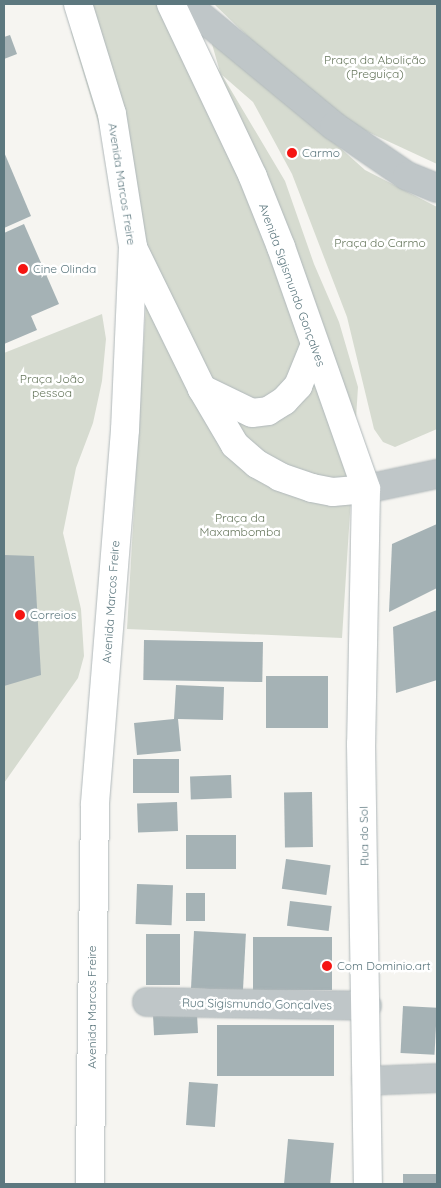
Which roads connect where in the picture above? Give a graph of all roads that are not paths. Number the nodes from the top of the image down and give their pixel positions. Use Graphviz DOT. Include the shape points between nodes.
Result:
graph roads {
  1 [pos="171,4"];
  2 [pos="186,4"];
  3 [pos="86,11"];
  4 [pos="437,188"];
  5 [pos="133,247"];
  6 [pos="314,347"];
  7 [pos="202,389"];
  8 [pos="437,474"];
  9 [pos="366,489"];
  10 [pos="147,1002"];
  11 [pos="368,1006"];
  12 [pos="437,1078"];
  13 [pos="366,1081"];
  14 [pos="90,1184"];
  15 [pos="368,1184"];
  1 -- 6 [label="main road, Avenida Sigismundo Gonçalves" via="253,177 282,247"];
  2 -- 4 [label="street" via="334,126 407,176"];
  3 -- 5 [label="main road, Avenida Marcos Freire" via="112,114"];
  5 -- 7 [label="main road"];
  5 -- 14 [label="main road, Avenida Marcos Freire" via="125,430 95,805"];
  6 -- 7 [label="main road" via="298,386 284,401 268,411 252,413"];
  6 -- 9 [label="main road, Avenida Sigismundo Gonçalves"];
  7 -- 9 [label="main road" via="235,445 257,464 280,477 312,488 333,492"];
  8 -- 9 [label="street"];
  9 -- 11 [label="main road, Rua do Sol" via="361,744"];
  10 -- 11 [label="street, Rua Sigismundo Gonçalves"];
  11 -- 13 [label="main road, Rua do Sol"];
  12 -- 13 [label="street"];
  13 -- 15 [label="main road, Rua do Sol"];
}
